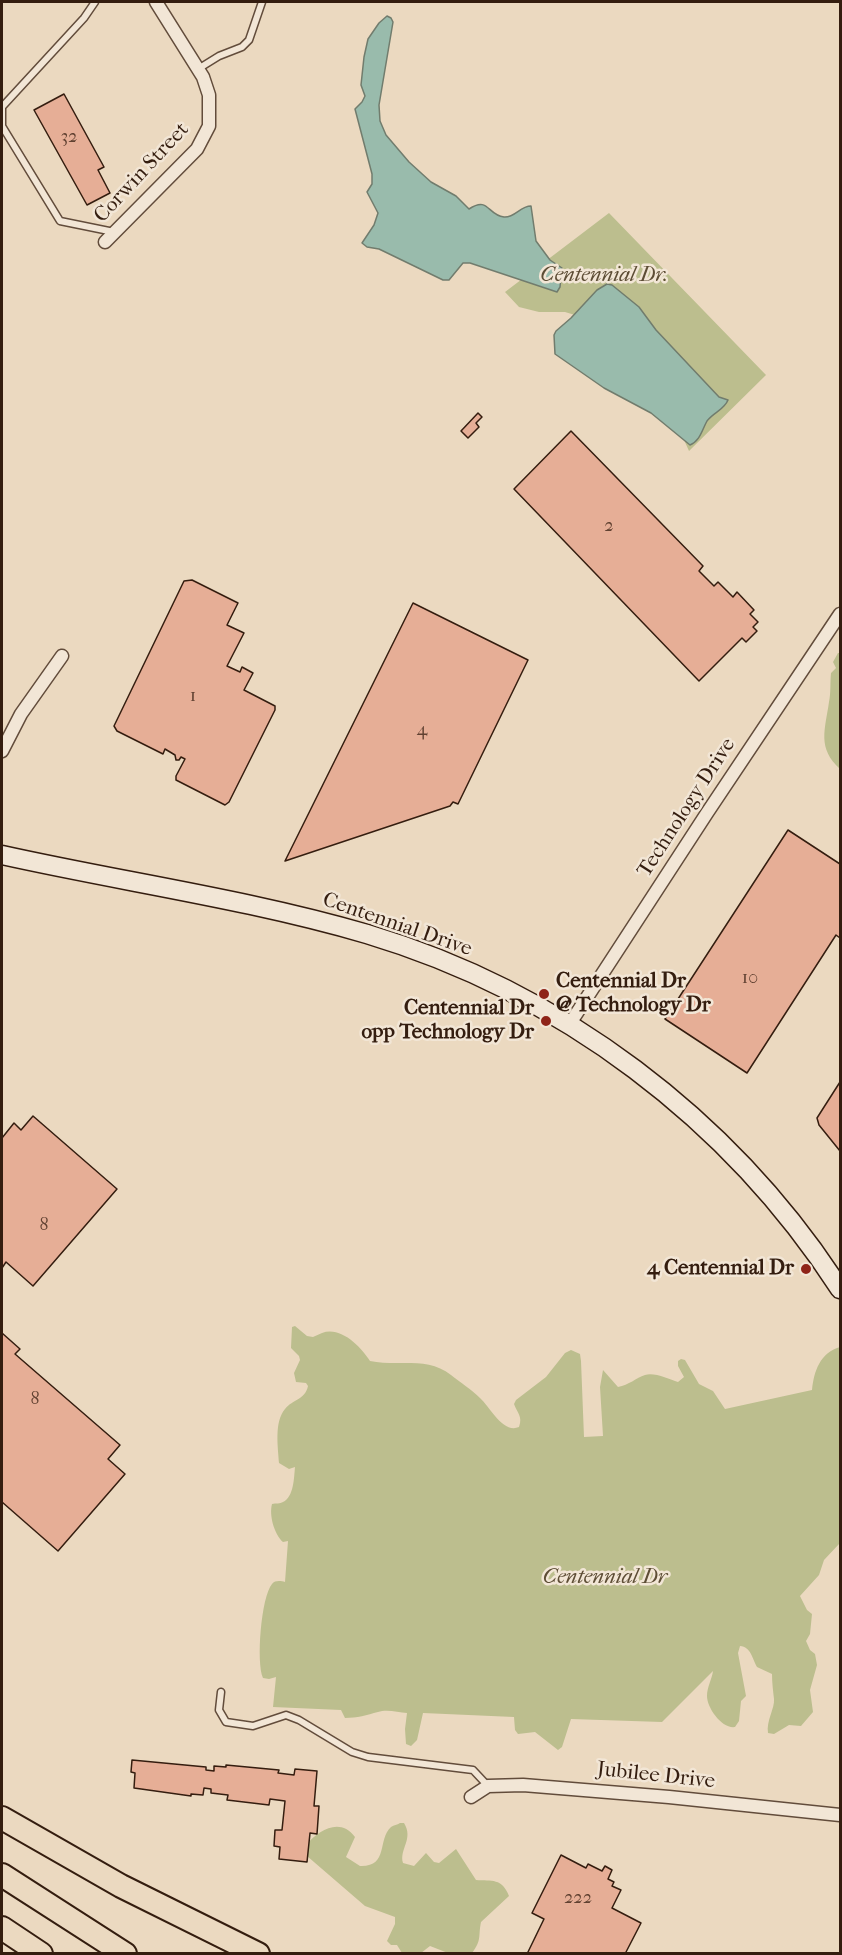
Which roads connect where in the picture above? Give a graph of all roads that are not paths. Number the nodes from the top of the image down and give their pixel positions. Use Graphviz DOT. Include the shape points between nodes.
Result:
graph roads {
  1 [pos="95,2"];
  2 [pos="156,2"];
  3 [pos="262,2"];
  4 [pos="198,69"];
  5 [pos="114,232"];
  6 [pos="105,242"];
  7 [pos="840,614"];
  8 [pos="62,656"];
  9 [pos="2,751"];
  10 [pos="2,855"];
  11 [pos="569,1025"];
  12 [pos="840,1289"];
  13 [pos="221,1692"];
  14 [pos="488,1786"];
  15 [pos="471,1797"];
  16 [pos="840,1815"];
  17 [pos="2,1818"];
  18 [pos="2,1875"];
  19 [pos="129,1890"];
  20 [pos="2,1928"];
  21 [pos="41,1953"];
  22 [pos="125,1953"];
  23 [pos="231,1953"];
  24 [pos="258,1953"];
  1 -- 5 [label="lane" via="2,107 2,126 60,221"];
  2 -- 4 [label="street, Corwin Street"];
  3 -- 4 [label="lane" via="249,39 242,47"];
  4 -- 5 [label="street, Corwin Street" via="209,96 210,126 205,138"];
  5 -- 6 [label="street, Corwin Street"];
  7 -- 11 [label="street, Technology Drive"];
  8 -- 9 [label="street" via="21,714"];
  10 -- 11 [label="street, Centennial Drive" via="293,914 367,934 467,972"];
  11 -- 12 [label="street, Centennial Drive" via="640,1072 721,1142 800,1230"];
  13 -- 14 [label="lane" via="219,1710 226,1722 253,1725 286,1715 352,1752 473,1770"];
  14 -- 15 [label="street"];
  14 -- 16 [label="street, Jubilee Drive" via="557,1786"];
  17 -- 19 [label="highway"];
  18 -- 22 [label="highway"];
  19 -- 23 [label="highway"];
  19 -- 24 [label="highway"];
  20 -- 21 [label="highway"];
}
